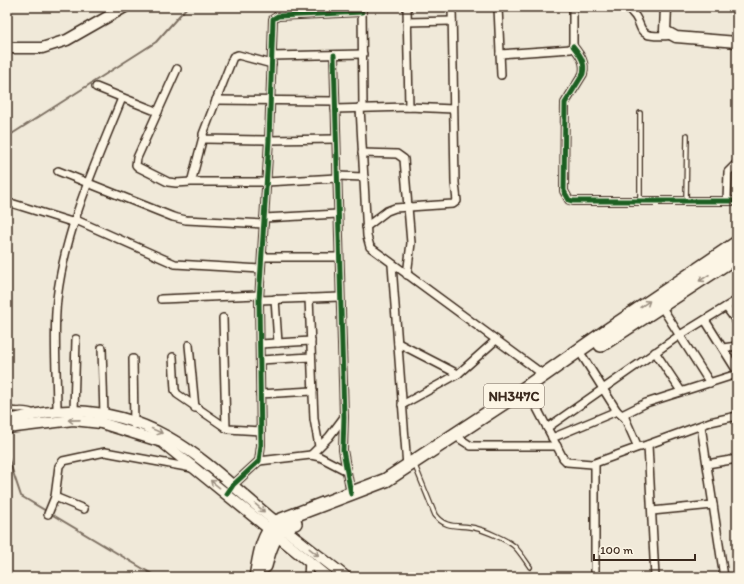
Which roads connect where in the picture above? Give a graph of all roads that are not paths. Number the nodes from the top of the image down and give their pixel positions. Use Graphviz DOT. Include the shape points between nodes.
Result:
graph roads {
  1 [pos="124,7"];
  2 [pos="280,7"];
  3 [pos="407,7"];
  4 [pos="452,7"];
  5 [pos="498,7"];
  6 [pos="573,7"];
  7 [pos="625,7"];
  8 [pos="666,7"];
  9 [pos="362,10"];
  10 [pos="278,16"];
  11 [pos="452,21"];
  12 [pos="407,22"];
  13 [pos="673,35"];
  14 [pos="737,42"];
  15 [pos="573,46"];
  16 [pos="7,48"];
  17 [pos="363,54"];
  18 [pos="500,54"];
  19 [pos="334,55"];
  20 [pos="272,56"];
  21 [pos="272,64"];
  22 [pos="177,70"];
  23 [pos="501,75"];
  24 [pos="96,87"];
  25 [pos="122,98"];
  26 [pos="216,100"];
  27 [pos="270,100"];
  28 [pos="335,105"];
  29 [pos="361,107"];
  30 [pos="409,107"];
  31 [pos="454,109"];
  32 [pos="158,112"];
  33 [pos="640,113"];
  34 [pos="687,135"];
  35 [pos="203,136"];
  36 [pos="336,139"];
  37 [pos="269,140"];
  38 [pos="362,154"];
  39 [pos="737,163"];
  40 [pos="58,171"];
  41 [pos="337,177"];
  42 [pos="364,177"];
  43 [pos="192,179"];
  44 [pos="266,182"];
  45 [pos="88,183"];
  46 [pos="640,201"];
  47 [pos="686,201"];
  48 [pos="727,201"];
  49 [pos="737,201"];
  50 [pos="14,204"];
  51 [pos="408,206"];
  52 [pos="338,214"];
  53 [pos="75,221"];
  54 [pos="264,221"];
  55 [pos="366,227"];
  56 [pos="737,243"];
  57 [pos="737,256"];
  58 [pos="262,257"];
  59 [pos="339,257"];
  60 [pos="720,261"];
  61 [pos="392,265"];
  62 [pos="261,269"];
  63 [pos="407,275"];
  64 [pos="259,297"];
  65 [pos="340,297"];
  66 [pos="309,298"];
  67 [pos="161,299"];
  68 [pos="275,299"];
  69 [pos="737,300"];
  70 [pos="661,306"];
  71 [pos="726,307"];
  72 [pos="222,318"];
  73 [pos="705,320"];
  74 [pos="737,322"];
  75 [pos="680,335"];
  76 [pos="76,339"];
  77 [pos="496,340"];
  78 [pos="311,342"];
  79 [pos="278,343"];
  80 [pos="398,343"];
  81 [pos="260,344"];
  82 [pos="190,345"];
  83 [pos="737,346"];
  84 [pos="102,348"];
  85 [pos="723,348"];
  86 [pos="655,352"];
  87 [pos="173,357"];
  88 [pos="583,357"];
  89 [pos="311,358"];
  90 [pos="133,359"];
  91 [pos="260,360"];
  92 [pos="737,370"];
  93 [pos="458,374"];
  94 [pos="737,374"];
  95 [pos="544,375"];
  96 [pos="710,383"];
  97 [pos="603,388"];
  98 [pos="313,391"];
  99 [pos="681,392"];
  100 [pos="529,393"];
  101 [pos="260,394"];
  102 [pos="402,405"];
  103 [pos="7,408"];
  104 [pos="195,408"];
  105 [pos="74,411"];
  106 [pos="57,412"];
  107 [pos="620,413"];
  108 [pos="38,414"];
  109 [pos="104,415"];
  110 [pos="344,416"];
  111 [pos="737,416"];
  112 [pos="7,420"];
  113 [pos="22,421"];
  114 [pos="701,426"];
  115 [pos="134,427"];
  116 [pos="7,428"];
  117 [pos="226,428"];
  118 [pos="547,428"];
  119 [pos="261,431"];
  120 [pos="552,438"];
  121 [pos="460,439"];
  122 [pos="648,445"];
  123 [pos="320,446"];
  124 [pos="557,446"];
  125 [pos="639,447"];
  126 [pos="311,455"];
  127 [pos="737,459"];
  128 [pos="259,462"];
  129 [pos="595,464"];
  130 [pos="707,464"];
  131 [pos="196,468"];
  132 [pos="412,468"];
  133 [pos="347,471"];
  134 [pos="234,485"];
  135 [pos="227,494"];
  136 [pos="351,494"];
  137 [pos="55,497"];
  138 [pos="713,506"];
  139 [pos="84,509"];
  140 [pos="323,509"];
  141 [pos="652,511"];
  142 [pos="48,514"];
  143 [pos="277,528"];
  144 [pos="309,560"];
  145 [pos="530,567"];
  146 [pos="595,571"];
  147 [pos="260,573"];
  148 [pos="308,577"];
  149 [pos="328,577"];
  150 [pos="346,577"];
  151 [pos="655,577"];
  152 [pos="724,577"];
  1 -- 16 [label="main road" via="67,40 42,48"];
  2 -- 10 [label="street"];
  3 -- 12 [label="street"];
  4 -- 11 [label="street"];
  5 -- 18 [label="street"];
  6 -- 15 [label="street"];
  7 -- 13 [label="street" via="633,14 647,36"];
  8 -- 13 [label="main road" via="665,30"];
  9 -- 10 [label="street"];
  9 -- 17 [label="street"];
  10 -- 20 [label="street" via="273,19"];
  11 -- 12 [label="street"];
  11 -- 31 [label="street"];
  12 -- 30 [label="street"];
  13 -- 14 [label="main road"];
  15 -- 18 [label="street" via="569,50"];
  15 -- 46 [label="street" via="582,58 584,68 565,103 566,197 573,201"];
  17 -- 19 [label="street"];
  17 -- 29 [label="street"];
  18 -- 23 [label="street"];
  19 -- 20 [label="street"];
  19 -- 28 [label="street"];
  20 -- 21 [label="street"];
  21 -- 26 [label="street" via="238,55 233,57"];
  21 -- 27 [label="street"];
  22 -- 32 [label="street"];
  24 -- 25 [label="street"];
  25 -- 32 [label="street"];
  25 -- 45 [label="street"];
  26 -- 27 [label="street"];
  26 -- 35 [label="street"];
  27 -- 28 [label="street"];
  27 -- 37 [label="street"];
  28 -- 29 [label="street"];
  28 -- 36 [label="street"];
  29 -- 30 [label="street"];
  29 -- 38 [label="street"];
  30 -- 31 [label="street"];
  31 -- 51 [label="street" via="457,201 453,204"];
  32 -- 44 [label="street" via="136,162 138,167 168,182 176,183"];
  33 -- 46 [label="lane"];
  34 -- 47 [label="lane"];
  35 -- 37 [label="street" via="207,140"];
  35 -- 43 [label="street"];
  36 -- 37 [label="street"];
  36 -- 41 [label="street"];
  37 -- 44 [label="street"];
  38 -- 42 [label="street"];
  38 -- 51 [label="street" via="401,155 405,162"];
  39 -- 48 [label="street" via="728,172"];
  40 -- 45 [label="street"];
  41 -- 42 [label="street"];
  41 -- 44 [label="street"];
  41 -- 52 [label="street"];
  42 -- 55 [label="street"];
  44 -- 54 [label="street"];
  45 -- 53 [label="street"];
  45 -- 54 [label="street" via="186,220"];
  46 -- 47 [label="street"];
  47 -- 48 [label="street"];
  48 -- 49 [label="street"];
  50 -- 53 [label="street"];
  51 -- 55 [label="street" via="388,211"];
  51 -- 63 [label="street" via="411,247"];
  52 -- 54 [label="street"];
  52 -- 59 [label="street"];
  53 -- 62 [label="street" via="175,264"];
  53 -- 106 [label="street" via="65,253 57,300"];
  54 -- 58 [label="street"];
  55 -- 61 [label="street" via="370,247"];
  56 -- 60 [label="highway, NH347C"];
  57 -- 60 [label="highway, NH347C"];
  58 -- 59 [label="street"];
  58 -- 62 [label="street"];
  59 -- 65 [label="street"];
  60 -- 70 [label="highway, NH347C, one-way"];
  95 -- 60 [label="highway, NH347C, one-way"];
  61 -- 63 [label="street"];
  61 -- 80 [label="street"];
  62 -- 64 [label="street"];
  63 -- 77 [label="street"];
  64 -- 67 [label="street"];
  64 -- 68 [label="street"];
  64 -- 81 [label="street"];
  65 -- 66 [label="street"];
  65 -- 110 [label="street"];
  66 -- 68 [label="street"];
  66 -- 78 [label="street"];
  68 -- 79 [label="street"];
  69 -- 71 [label="street"];
  70 -- 75 [label="street"];
  70 -- 88 [label="highway, NH347C"];
  71 -- 73 [label="street"];
  71 -- 74 [label="street"];
  72 -- 117 [label="street"];
  73 -- 75 [label="street"];
  73 -- 85 [label="street"];
  75 -- 86 [label="street"];
  75 -- 96 [label="street"];
  76 -- 105 [label="street"];
  77 -- 93 [label="street"];
  77 -- 95 [label="street"];
  78 -- 79 [label="street"];
  78 -- 89 [label="street"];
  79 -- 81 [label="street"];
  80 -- 93 [label="street"];
  80 -- 102 [label="street"];
  81 -- 91 [label="street"];
  82 -- 104 [label="street"];
  83 -- 85 [label="street"];
  84 -- 109 [label="street"];
  85 -- 92 [label="street"];
  86 -- 97 [label="street"];
  86 -- 99 [label="street"];
  87 -- 104 [label="street" via="176,392"];
  88 -- 97 [label="street"];
  88 -- 100 [label="highway, NH347C"];
  89 -- 91 [label="street"];
  89 -- 98 [label="street"];
  90 -- 115 [label="street"];
  91 -- 101 [label="street"];
  93 -- 102 [label="street"];
  94 -- 96 [label="street"];
  95 -- 132 [label="highway, NH347C"];
  96 -- 99 [label="street"];
  97 -- 107 [label="street"];
  97 -- 118 [label="street"];
  98 -- 101 [label="street"];
  98 -- 123 [label="street" via="314,419"];
  99 -- 107 [label="street"];
  100 -- 118 [label="street"];
  100 -- 121 [label="highway, NH347C"];
  101 -- 119 [label="street"];
  102 -- 132 [label="street"];
  103 -- 108 [label="lane" via="29,410"];
  104 -- 117 [label="street"];
  105 -- 106 [label="main road"];
  105 -- 109 [label="main road"];
  106 -- 108 [label="main road"];
  107 -- 120 [label="street"];
  107 -- 125 [label="street"];
  108 -- 113 [label="main road"];
  109 -- 115 [label="main road"];
  110 -- 123 [label="street"];
  110 -- 133 [label="street" via="343,450"];
  111 -- 114 [label="street"];
  112 -- 113 [label="main road"];
  115 -- 113 [label="main road, one-way" via="83,420"];
  113 -- 116 [label="main road"];
  114 -- 122 [label="street"];
  114 -- 130 [label="street"];
  115 -- 131 [label="main road" via="162,442"];
  115 -- 134 [label="main road, one-way" via="161,432 182,444"];
  117 -- 119 [label="street" via="234,431"];
  118 -- 120 [label="street"];
  119 -- 128 [label="street"];
  120 -- 124 [label="street"];
  121 -- 124 [label="street" via="470,446"];
  121 -- 132 [label="highway, NH347C"];
  122 -- 125 [label="street"];
  122 -- 141 [label="street"];
  123 -- 126 [label="street"];
  124 -- 129 [label="street" via="567,462"];
  125 -- 129 [label="street"];
  126 -- 128 [label="street"];
  126 -- 133 [label="street"];
  127 -- 130 [label="street"];
  128 -- 134 [label="street"];
  129 -- 146 [label="street"];
  130 -- 138 [label="street"];
  135 -- 131 [label="main road, one-way"];
  131 -- 137 [label="street" via="101,452 61,462"];
  132 -- 136 [label="highway, NH347C"];
  132 -- 140 [label="highway, NH347C" via="384,489"];
  132 -- 145 [label="lane" via="438,520 452,526 478,528 512,545"];
  133 -- 136 [label="street"];
  134 -- 135 [label="street"];
  134 -- 143 [label="main road, one-way"];
  135 -- 143 [label="main road"];
  136 -- 140 [label="highway, NH347C"];
  137 -- 139 [label="street"];
  137 -- 142 [label="street"];
  138 -- 141 [label="street"];
  138 -- 152 [label="street"];
  140 -- 143 [label="highway, NH347C"];
  141 -- 151 [label="street"];
  143 -- 144 [label="main road"];
  143 -- 147 [label="highway"];
  143 -- 150 [label="main road, one-way"];
  144 -- 148 [label="street"];
  144 -- 149 [label="main road"];
}
